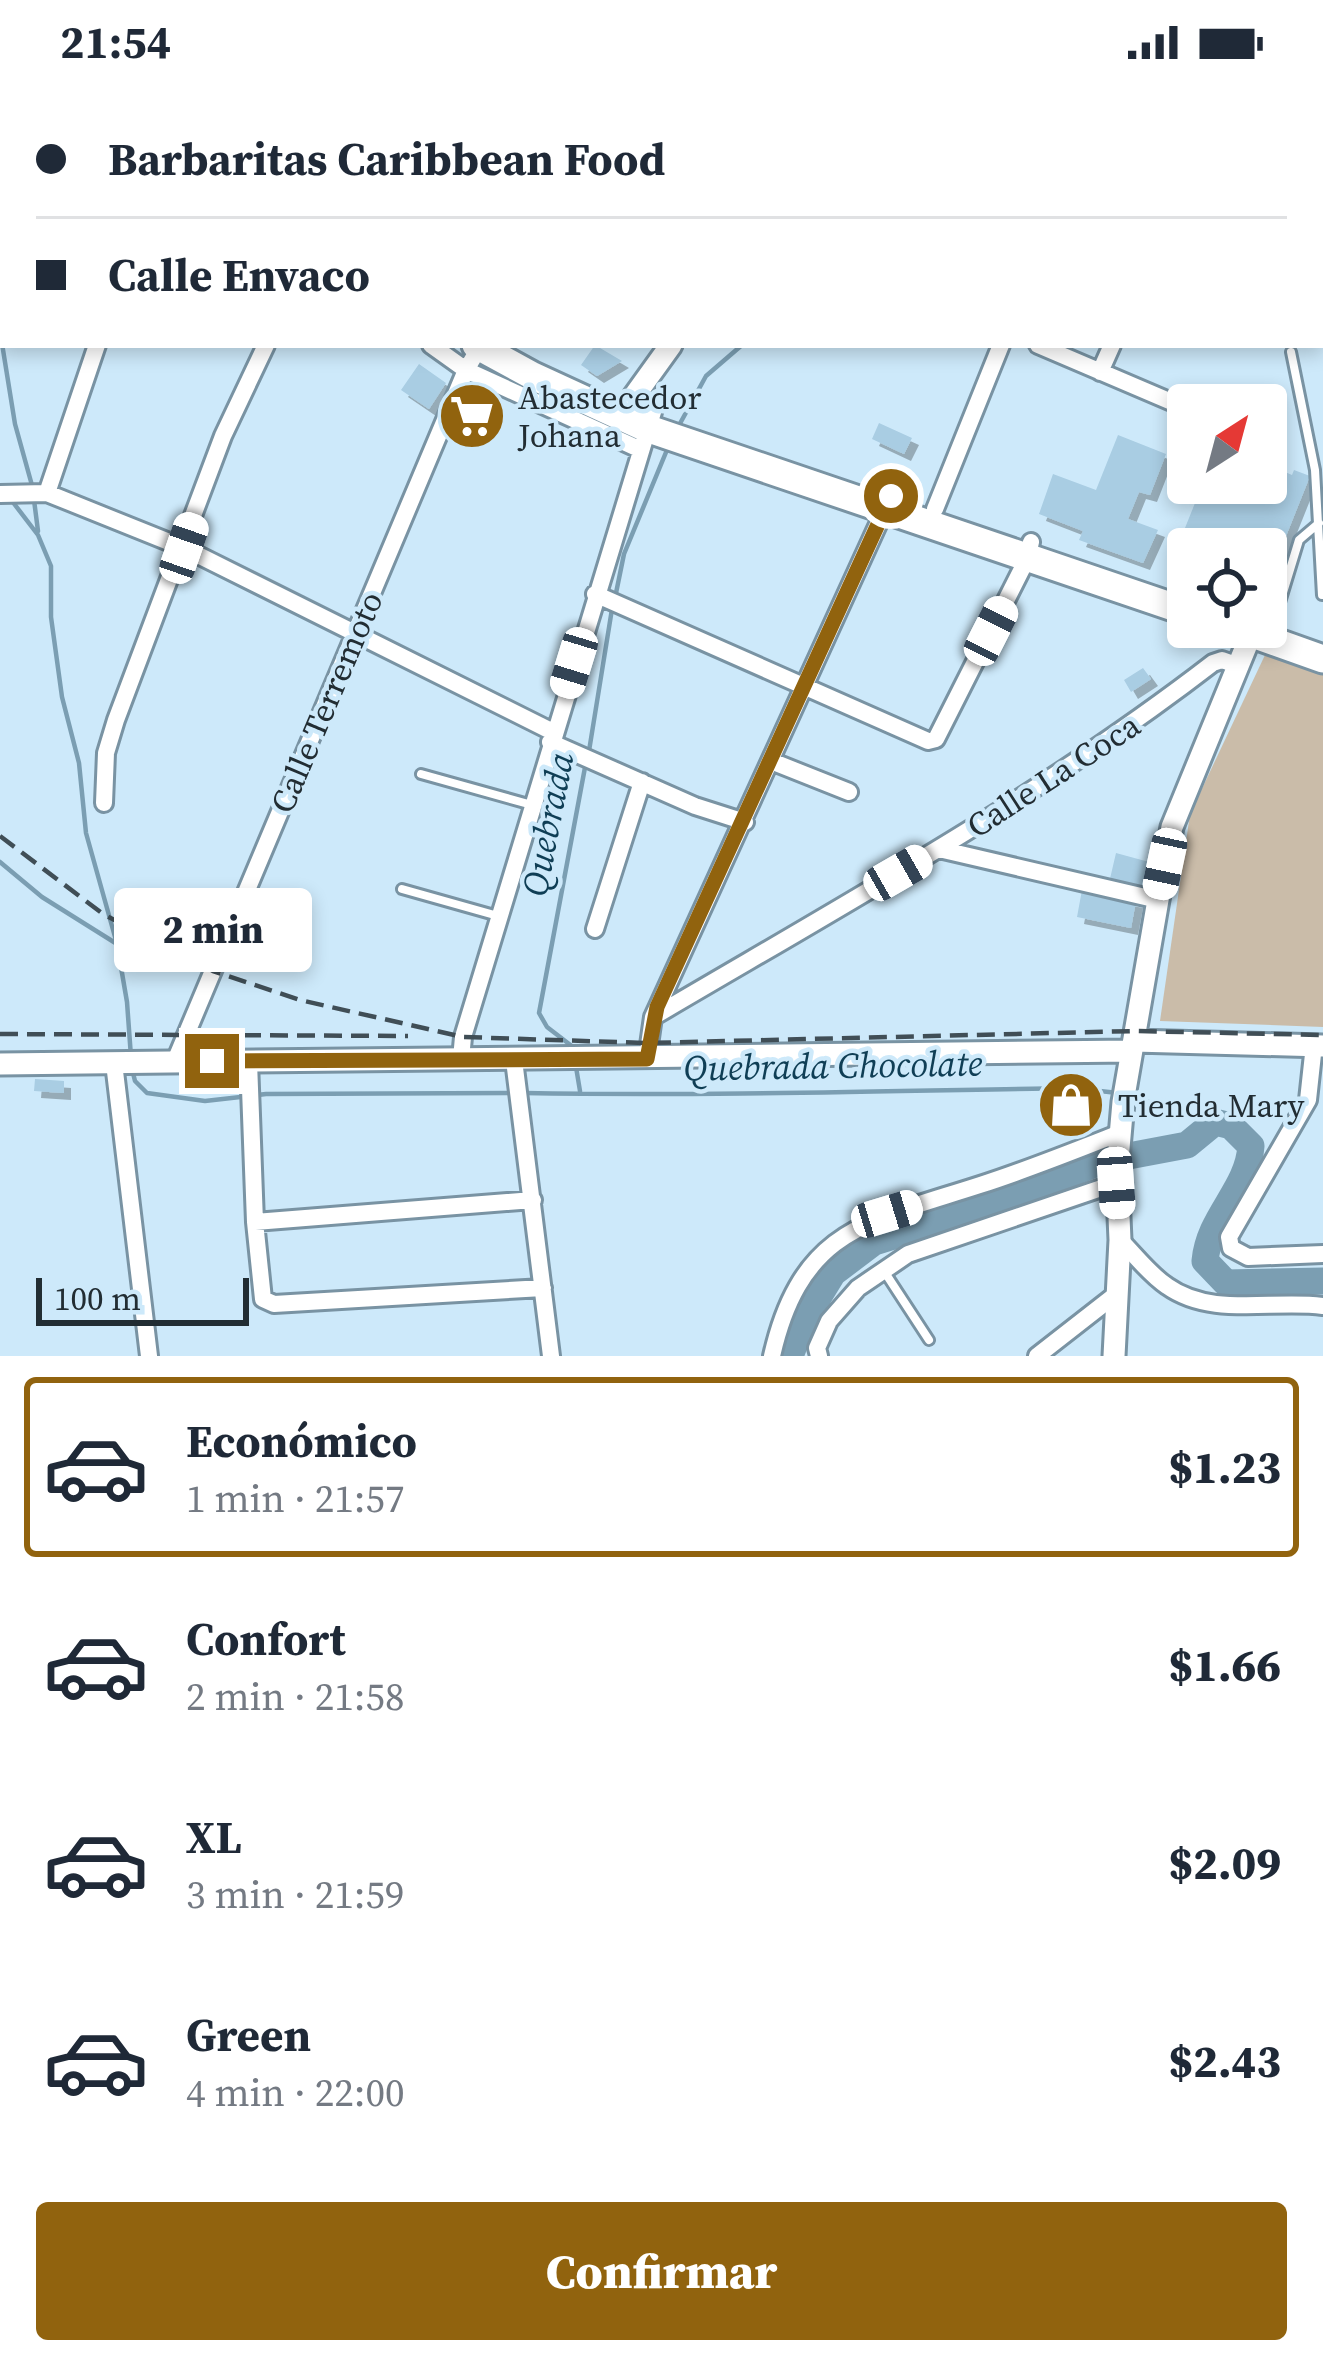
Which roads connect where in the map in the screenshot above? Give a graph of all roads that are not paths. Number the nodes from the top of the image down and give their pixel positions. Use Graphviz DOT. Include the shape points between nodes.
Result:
graph roads {
  1 [pos="96,348"];
  2 [pos="265,348"];
  3 [pos="517,348"];
  4 [pos="671,348"];
  5 [pos="999,348"];
  6 [pos="1045,348"];
  7 [pos="1111,348"];
  8 [pos="475,352"];
  9 [pos="1291,352"];
  10 [pos="1100,372"];
  11 [pos="1167,400"];
  12 [pos="660,427"];
  13 [pos="43,493"];
  14 [pos="0,494"];
  15 [pos="889,504"];
  16 [pos="935,509"];
  17 [pos="1320,522"];
  18 [pos="184,548"];
  19 [pos="1029,551"];
  20 [pos="1287,564"];
  21 [pos="1167,587"];
  22 [pos="599,595"];
  23 [pos="1322,595"];
  24 [pos="1167,604"];
  25 [pos="355,632"];
  26 [pos="1287,632"];
  27 [pos="1323,640"];
  28 [pos="1287,641"];
  29 [pos="1246,648"];
  30 [pos="1323,659"];
  31 [pos="1238,666"];
  32 [pos="807,686"];
  33 [pos="551,737"];
  34 [pos="772,761"];
  35 [pos="421,774"];
  36 [pos="642,782"];
  37 [pos="849,792"];
  38 [pos="104,803"];
  39 [pos="532,805"];
  40 [pos="745,822"];
  41 [pos="939,849"];
  42 [pos="402,890"];
  43 [pos="1158,900"];
  44 [pos="500,916"];
  45 [pos="595,929"];
  46 [pos="653,1017"];
  47 [pos="1133,1046"];
  48 [pos="1319,1046"];
  49 [pos="461,1058"];
  50 [pos="647,1059"];
  51 [pos="514,1060"];
  52 [pos="175,1061"];
  53 [pos="126,1063"];
  54 [pos="0,1064"];
  55 [pos="250,1068"];
  56 [pos="1120,1138"];
  57 [pos="1116,1177"];
  58 [pos="532,1200"];
  59 [pos="255,1222"];
  60 [pos="1120,1240"];
  61 [pos="1323,1254"];
  62 [pos="883,1269"];
  63 [pos="543,1288"];
  64 [pos="1119,1292"];
  65 [pos="1323,1306"];
  66 [pos="929,1340"];
  67 [pos="149,1356"];
  68 [pos="551,1356"];
  69 [pos="772,1356"];
  70 [pos="819,1356"];
  71 [pos="1037,1356"];
  72 [pos="1114,1356"];
  1 -- 13 [label="street"];
  2 -- 18 [label="street"];
  3 -- 12 [label="highway"];
  4 -- 12 [label="street"];
  5 -- 16 [label="street"];
  6 -- 10 [label="street"];
  7 -- 10 [label="street"];
  8 -- 12 [label="highway"];
  8 -- 25 [label="street, Calle Terremoto"];
  9 -- 17 [label="lane"];
  10 -- 11 [label="street"];
  12 -- 15 [label="highway"];
  12 -- 22 [label="street"];
  13 -- 14 [label="street"];
  13 -- 18 [label="street"];
  15 -- 16 [label="highway"];
  15 -- 19 [label="highway"];
  15 -- 32 [label="street"];
  16 -- 19 [label="highway"];
  17 -- 20 [label="lane"];
  17 -- 23 [label="lane"];
  18 -- 25 [label="street"];
  18 -- 38 [label="street" via="116,720"];
  19 -- 21 [label="highway"];
  19 -- 24 [label="highway"];
  19 -- 32 [label="street" via="936,739"];
  22 -- 32 [label="street"];
  22 -- 33 [label="street"];
  25 -- 33 [label="street"];
  25 -- 52 [label="street, Calle Terremoto"];
  26 -- 27 [label="highway"];
  28 -- 30 [label="highway"];
  29 -- 31 [label="street"];
  31 -- 41 [label="street, Calle La Coca" via="1213,663"];
  31 -- 43 [label="street" via="1172,827"];
  32 -- 34 [label="street"];
  33 -- 36 [label="street"];
  33 -- 39 [label="street"];
  34 -- 37 [label="street"];
  34 -- 40 [label="street"];
  35 -- 39 [label="lane"];
  36 -- 40 [label="street"];
  36 -- 45 [label="street"];
  39 -- 44 [label="street"];
  40 -- 46 [label="street"];
  41 -- 43 [label="street"];
  41 -- 46 [label="street, Calle La Coca"];
  42 -- 44 [label="lane"];
  43 -- 47 [label="street"];
  44 -- 49 [label="street"];
  46 -- 50 [label="street"];
  47 -- 48 [label="street"];
  47 -- 50 [label="street"];
  47 -- 56 [label="street"];
  48 -- 61 [label="street" via="1308,1100 1229,1238 1248,1257"];
  49 -- 51 [label="street"];
  49 -- 55 [label="street"];
  50 -- 51 [label="street"];
  51 -- 58 [label="street"];
  52 -- 53 [label="street"];
  52 -- 55 [label="street"];
  53 -- 54 [label="street"];
  53 -- 67 [label="street"];
  55 -- 59 [label="street"];
  56 -- 57 [label="street"];
  56 -- 69 [label="street" via="843,1235 796,1288"];
  57 -- 60 [label="street"];
  57 -- 62 [label="street"];
  58 -- 59 [label="street"];
  58 -- 63 [label="street"];
  59 -- 63 [label="street" via="259,1290 267,1303"];
  60 -- 64 [label="street"];
  60 -- 65 [label="street" via="1190,1298"];
  62 -- 66 [label="lane"];
  62 -- 70 [label="street" via="829,1321"];
  63 -- 68 [label="street"];
  64 -- 71 [label="street"];
  64 -- 72 [label="street"];
}
